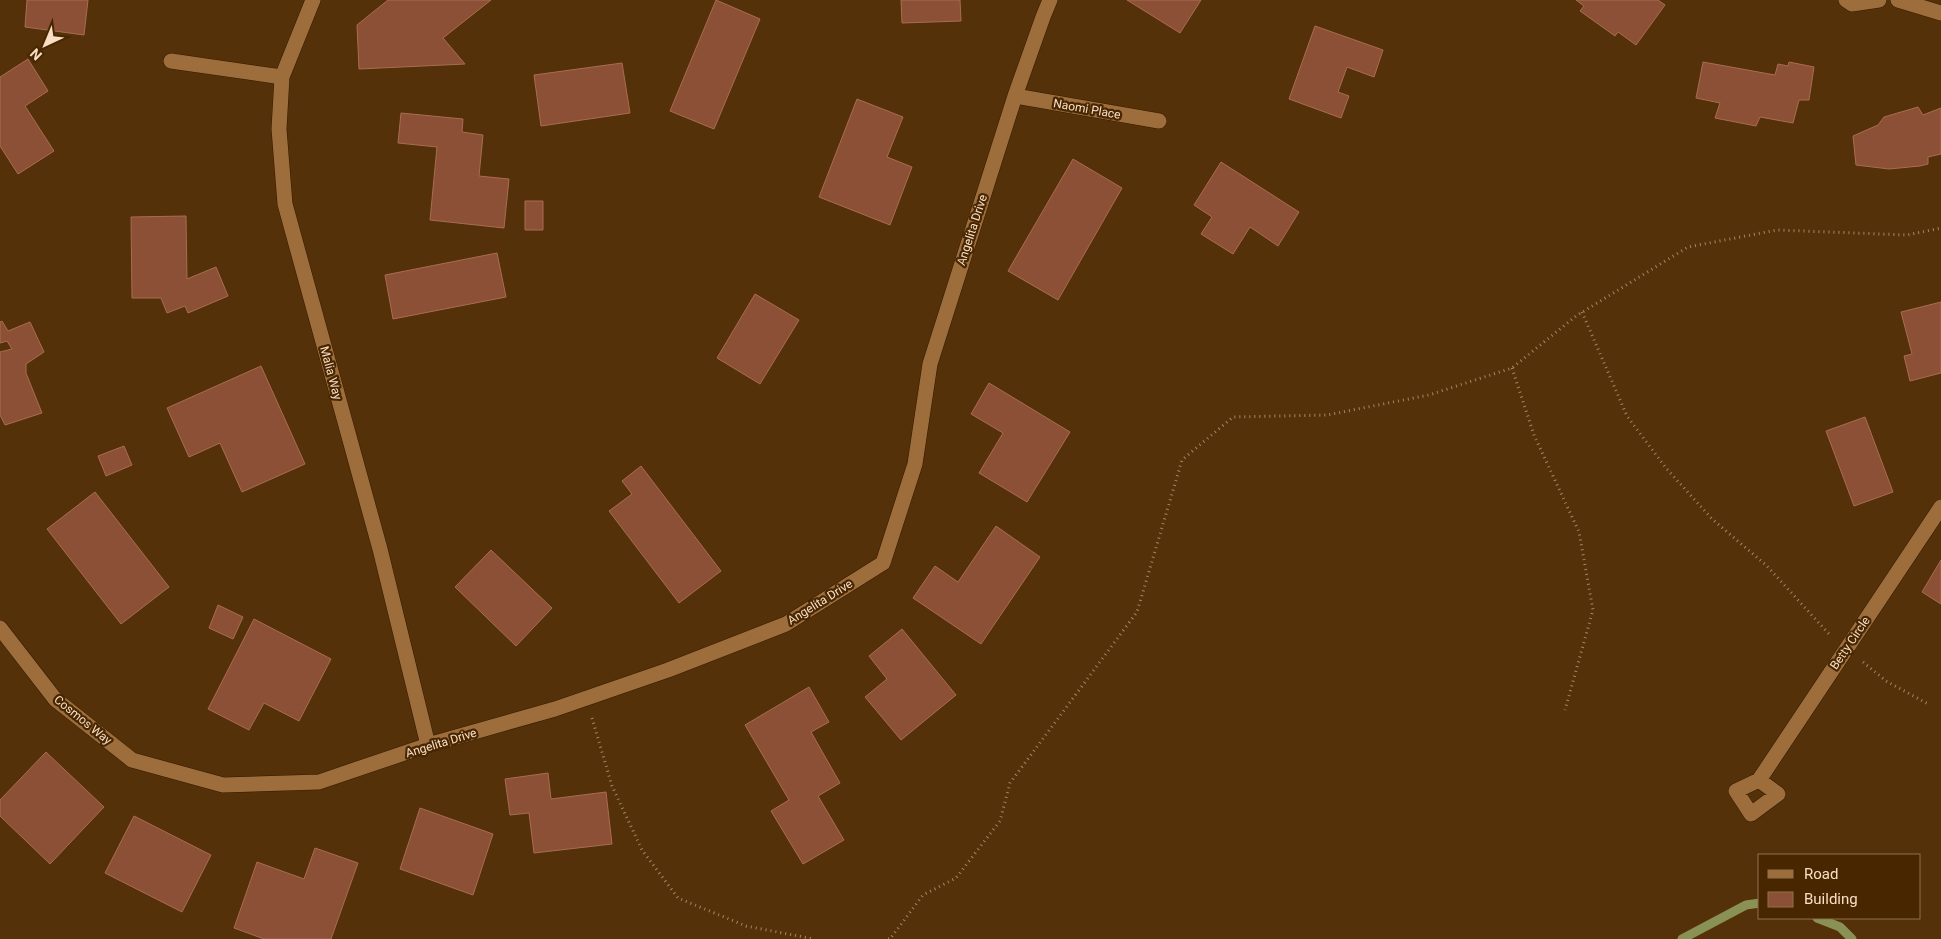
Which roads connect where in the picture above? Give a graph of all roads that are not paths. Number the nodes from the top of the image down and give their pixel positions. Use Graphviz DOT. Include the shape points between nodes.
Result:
graph roads {
  1 [pos="313,0"];
  2 [pos="1050,0"];
  3 [pos="1846,0"];
  4 [pos="1879,0"];
  5 [pos="1898,0"];
  6 [pos="1941,13"];
  7 [pos="171,61"];
  8 [pos="282,77"];
  9 [pos="1015,96"];
  10 [pos="1159,121"];
  11 [pos="1941,507"];
  12 [pos="0,628"];
  13 [pos="428,746"];
  14 [pos="132,760"];
  15 [pos="1759,780"];
  1 -- 8 [label="street, Malia Way"];
  2 -- 9 [label="street, Angelita Drive"];
  3 -- 4 [label="street" via="1852,4"];
  5 -- 6 [label="street"];
  7 -- 8 [label="street"];
  8 -- 13 [label="street, Malia Way" via="279,128 285,204 380,549"];
  9 -- 10 [label="street, Naomi Place"];
  9 -- 13 [label="street, Angelita Drive" via="930,364 915,464 882,563 786,624 555,709"];
  11 -- 15 [label="street, Betty Circle"];
  12 -- 14 [label="street, Cosmos Way" via="55,699"];
  13 -- 14 [label="street, Angelita Drive" via="318,782 223,785"];
}
